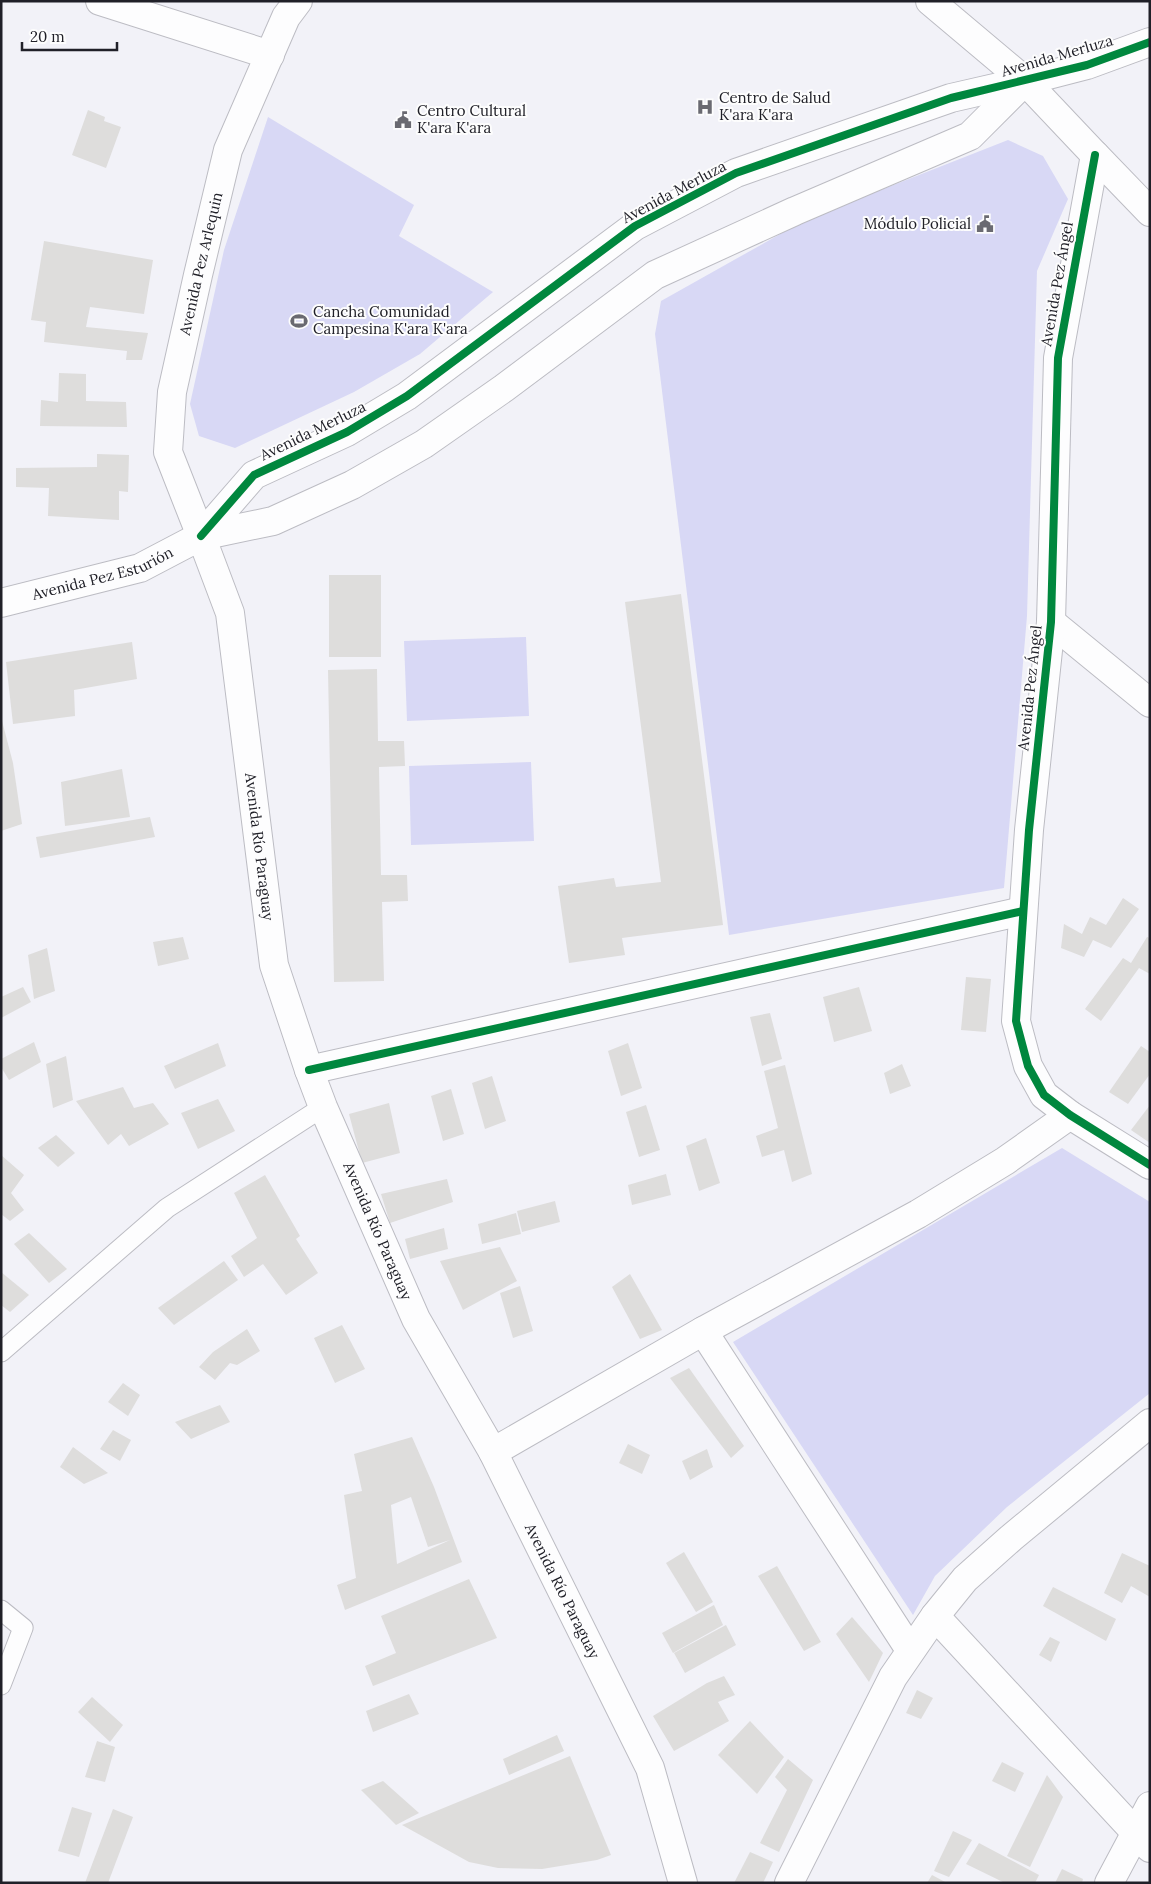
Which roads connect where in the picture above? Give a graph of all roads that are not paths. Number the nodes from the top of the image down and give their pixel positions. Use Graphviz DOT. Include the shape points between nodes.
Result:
graph roads {
  1 [pos="100,1"];
  2 [pos="298,1"];
  3 [pos="930,1"];
  4 [pos="1150,42"];
  5 [pos="270,55"];
  6 [pos="1025,81"];
  7 [pos="1095,155"];
  8 [pos="1150,212"];
  9 [pos="201,536"];
  10 [pos="1,603"];
  11 [pos="1051,622"];
  12 [pos="1150,703"];
  13 [pos="1024,911"];
  14 [pos="309,1070"];
  15 [pos="323,1107"];
  16 [pos="1070,1115"];
  17 [pos="1150,1164"];
  18 [pos="703,1332"];
  19 [pos="1,1352"];
  20 [pos="1150,1423"];
  21 [pos="493,1452"];
  22 [pos="1,1610"];
  23 [pos="935,1616"];
  24 [pos="910,1650"];
  25 [pos="1,1685"];
  26 [pos="1150,1806"];
  27 [pos="1143,1840"];
  28 [pos="683,1883"];
  29 [pos="788,1883"];
  30 [pos="1109,1883"];
  1 -- 5 [label="street"];
  2 -- 5 [label="street, Avenida Pez Arlequin" via="286,17"];
  3 -- 6 [label="street"];
  4 -- 6 [label="street, Avenida Merluza" via="1087,65"];
  5 -- 9 [label="street, Avenida Pez Arlequin" via="228,150 172,392 168,452"];
  6 -- 7 [label="street"];
  6 -- 9 [label="street, Avenida Merluza" via="970,136 655,275 424,444 352,485 273,521"];
  6 -- 9 [label="street, Avenida Merluza" via="951,98 736,173 635,226 407,396 347,432 254,475"];
  7 -- 8 [label="street"];
  7 -- 11 [label="street, Avenida Pez Ángel" via="1058,358"];
  9 -- 10 [label="street, Avenida Pez Esturión" via="140,568"];
  9 -- 14 [label="street, Avenida Río Paraguay" via="230,613 274,965"];
  11 -- 12 [label="street"];
  11 -- 13 [label="street, Avenida Pez Ángel" via="1029,830"];
  13 -- 14 [label="street"];
  13 -- 16 [label="street, Avenida Pez Ángel" via="1016,1021 1028,1066 1044,1095"];
  14 -- 15 [label="street, Avenida Río Paraguay"];
  15 -- 19 [label="lane" via="167,1208"];
  15 -- 21 [label="street, Avenida Río Paraguay" via="416,1320"];
  16 -- 17 [label="street, Avenida Pez Ángel"];
  16 -- 18 [label="street" via="1005,1161 918,1214"];
  18 -- 21 [label="street"];
  18 -- 24 [label="street"];
  20 -- 23 [label="street" via="965,1579"];
  21 -- 28 [label="street, Avenida Río Paraguay" via="650,1768"];
  22 -- 25 [label="lane" via="23,1628"];
  23 -- 24 [label="street"];
  23 -- 27 [label="street"];
  24 -- 29 [label="street" via="865,1729"];
  26 -- 27 [label="street"];
  27 -- 30 [label="street"];
}
